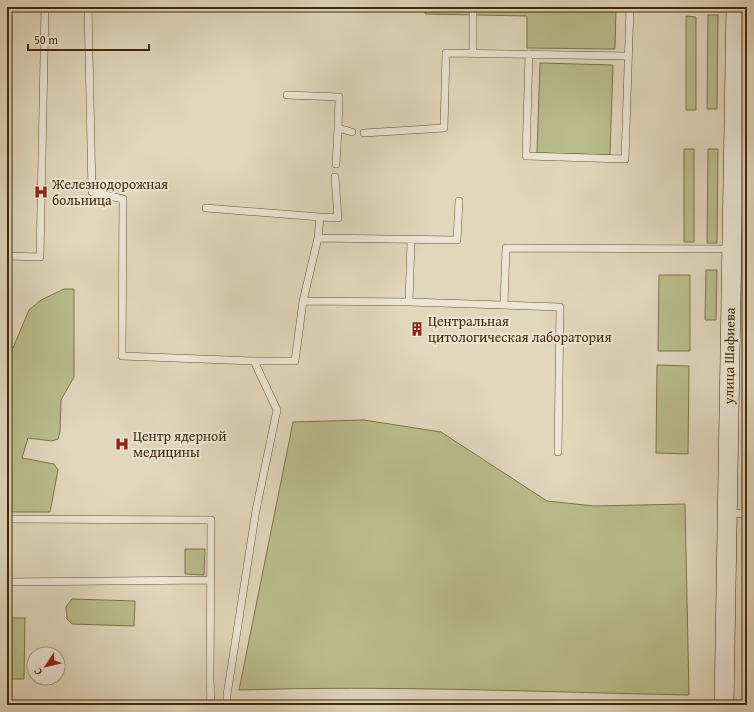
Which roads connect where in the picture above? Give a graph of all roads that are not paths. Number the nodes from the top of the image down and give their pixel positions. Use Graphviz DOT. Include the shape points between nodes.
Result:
graph roads {
  1 [pos="45,7"];
  2 [pos="88,7"];
  3 [pos="473,7"];
  4 [pos="630,7"];
  5 [pos="736,7"];
  6 [pos="473,54"];
  7 [pos="529,54"];
  8 [pos="628,56"];
  9 [pos="287,95"];
  10 [pos="338,128"];
  11 [pos="352,132"];
  12 [pos="364,133"];
  13 [pos="336,164"];
  14 [pos="335,177"];
  15 [pos="459,201"];
  16 [pos="206,208"];
  17 [pos="320,217"];
  18 [pos="318,238"];
  19 [pos="411,240"];
  20 [pos="731,249"];
  21 [pos="7,256"];
  22 [pos="303,301"];
  23 [pos="409,302"];
  24 [pos="504,305"];
  25 [pos="254,361"];
  26 [pos="558,452"];
  27 [pos="726,513"];
  28 [pos="747,514"];
  29 [pos="7,519"];
  30 [pos="210,580"];
  31 [pos="7,582"];
  32 [pos="211,705"];
  33 [pos="227,705"];
  34 [pos="724,705"];
  1 -- 21 [label="lane" via="40,257"];
  2 -- 25 [label="lane" via="92,192 124,198 122,356"];
  3 -- 6 [label="lane"];
  4 -- 8 [label="lane"];
  5 -- 20 [label="street, улица Шафиева"];
  6 -- 7 [label="lane"];
  6 -- 12 [label="lane" via="446,53 444,128"];
  7 -- 8 [label="lane"];
  7 -- 8 [label="lane" via="526,156 625,159"];
  9 -- 10 [label="lane" via="338,97"];
  10 -- 11 [label="lane"];
  10 -- 13 [label="lane"];
  14 -- 17 [label="lane" via="338,218"];
  15 -- 19 [label="lane" via="457,240"];
  16 -- 17 [label="lane"];
  17 -- 18 [label="lane"];
  18 -- 19 [label="lane"];
  18 -- 22 [label="lane"];
  19 -- 23 [label="lane"];
  20 -- 24 [label="lane" via="506,248"];
  20 -- 27 [label="street, улица Шафиева"];
  22 -- 23 [label="lane"];
  22 -- 25 [label="lane" via="295,361"];
  23 -- 24 [label="lane"];
  24 -- 26 [label="lane" via="560,307"];
  25 -- 33 [label="lane" via="277,410 256,510"];
  27 -- 28 [label="lane"];
  27 -- 34 [label="street, улица Шафиева"];
  29 -- 30 [label="lane" via="211,520"];
  30 -- 31 [label="lane"];
  30 -- 32 [label="lane"];
}
